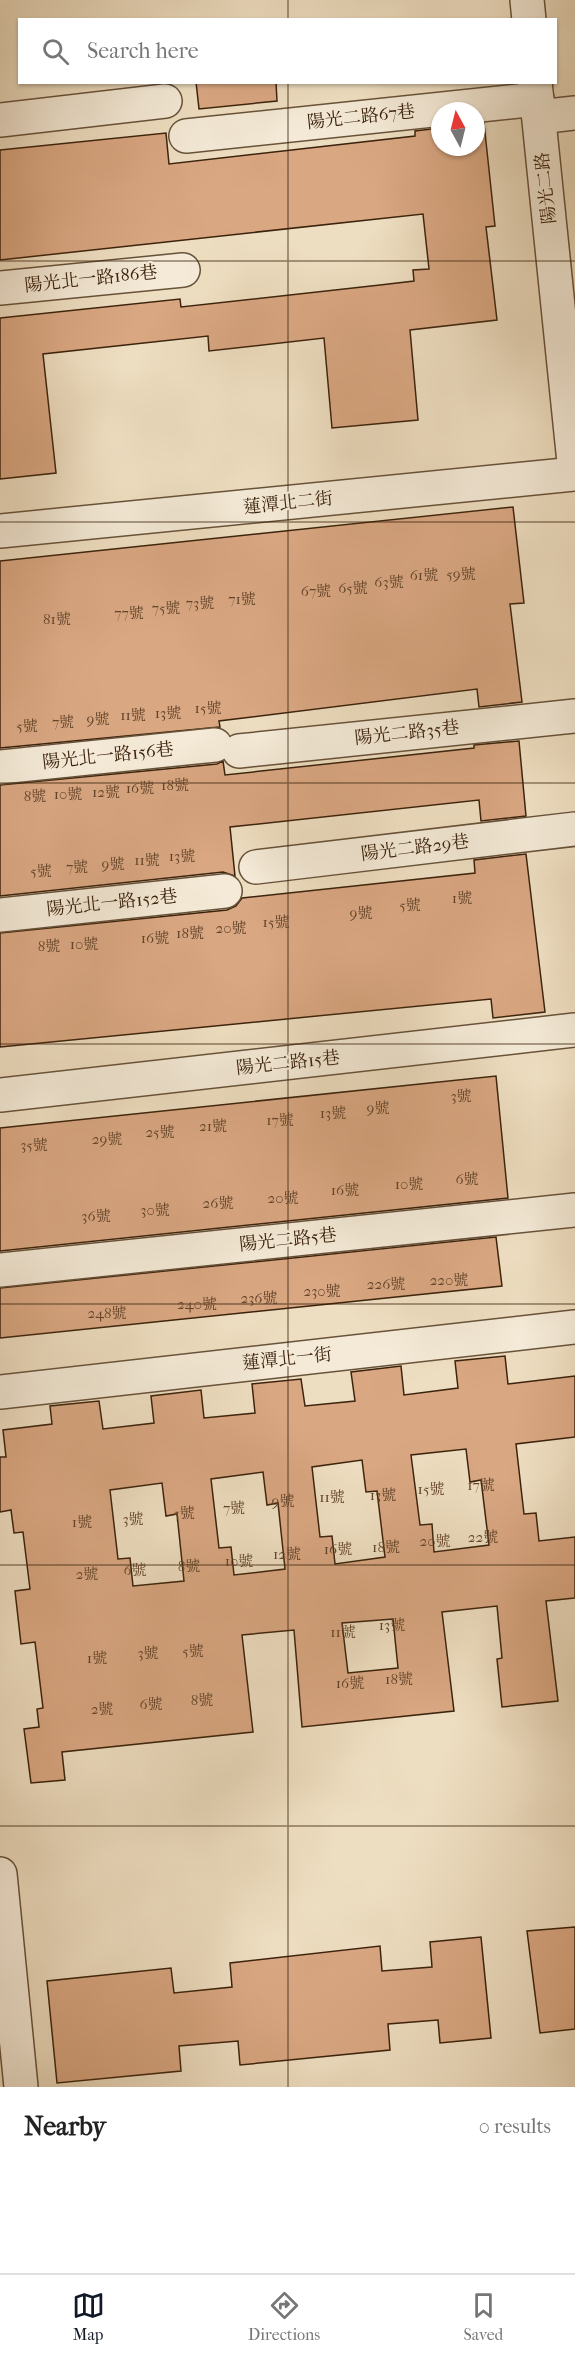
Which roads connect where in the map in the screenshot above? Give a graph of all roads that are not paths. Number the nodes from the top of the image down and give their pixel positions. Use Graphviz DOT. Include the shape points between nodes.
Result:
graph roads {
  1 [pos="527,0"];
  2 [pos="529,18"];
  3 [pos="537,99"];
  4 [pos="165,101"];
  5 [pos="575,113"];
  6 [pos="0,120"];
  7 [pos="186,136"];
  8 [pos="183,270"];
  9 [pos="0,288"];
  10 [pos="575,473"];
  11 [pos="0,531"];
  12 [pos="575,716"];
  13 [pos="227,748"];
  14 [pos="0,767"];
  15 [pos="575,829"];
  16 [pos="256,867"];
  17 [pos="225,891"];
  18 [pos="0,915"];
  19 [pos="575,1030"];
  20 [pos="0,1095"];
  21 [pos="575,1210"];
  22 [pos="0,1270"];
  23 [pos="575,1327"];
  24 [pos="0,1392"];
  25 [pos="0,1874"];
  26 [pos="21,2087"];
  1 -- 2 [label="street"];
  3 -- 5 [label="street, 陽光二路67巷"];
  3 -- 7 [label="street, 陽光二路67巷"];
  3 -- 10 [label="street, 陽光二路"];
  4 -- 6 [label="street"];
  8 -- 9 [label="street, 陽光北一路186巷"];
  10 -- 11 [label="street, 蓮潭北二街"];
  12 -- 13 [label="street, 陽光二路35巷"];
  13 -- 14 [label="street, 陽光北一路156巷"];
  15 -- 16 [label="street, 陽光二路29巷"];
  17 -- 18 [label="street, 陽光北一路152巷"];
  19 -- 20 [label="street, 陽光二路15巷"];
  21 -- 22 [label="street, 陽光二路5巷"];
  23 -- 24 [label="street, 蓮潭北一街"];
  25 -- 26 [label="street"];
}
